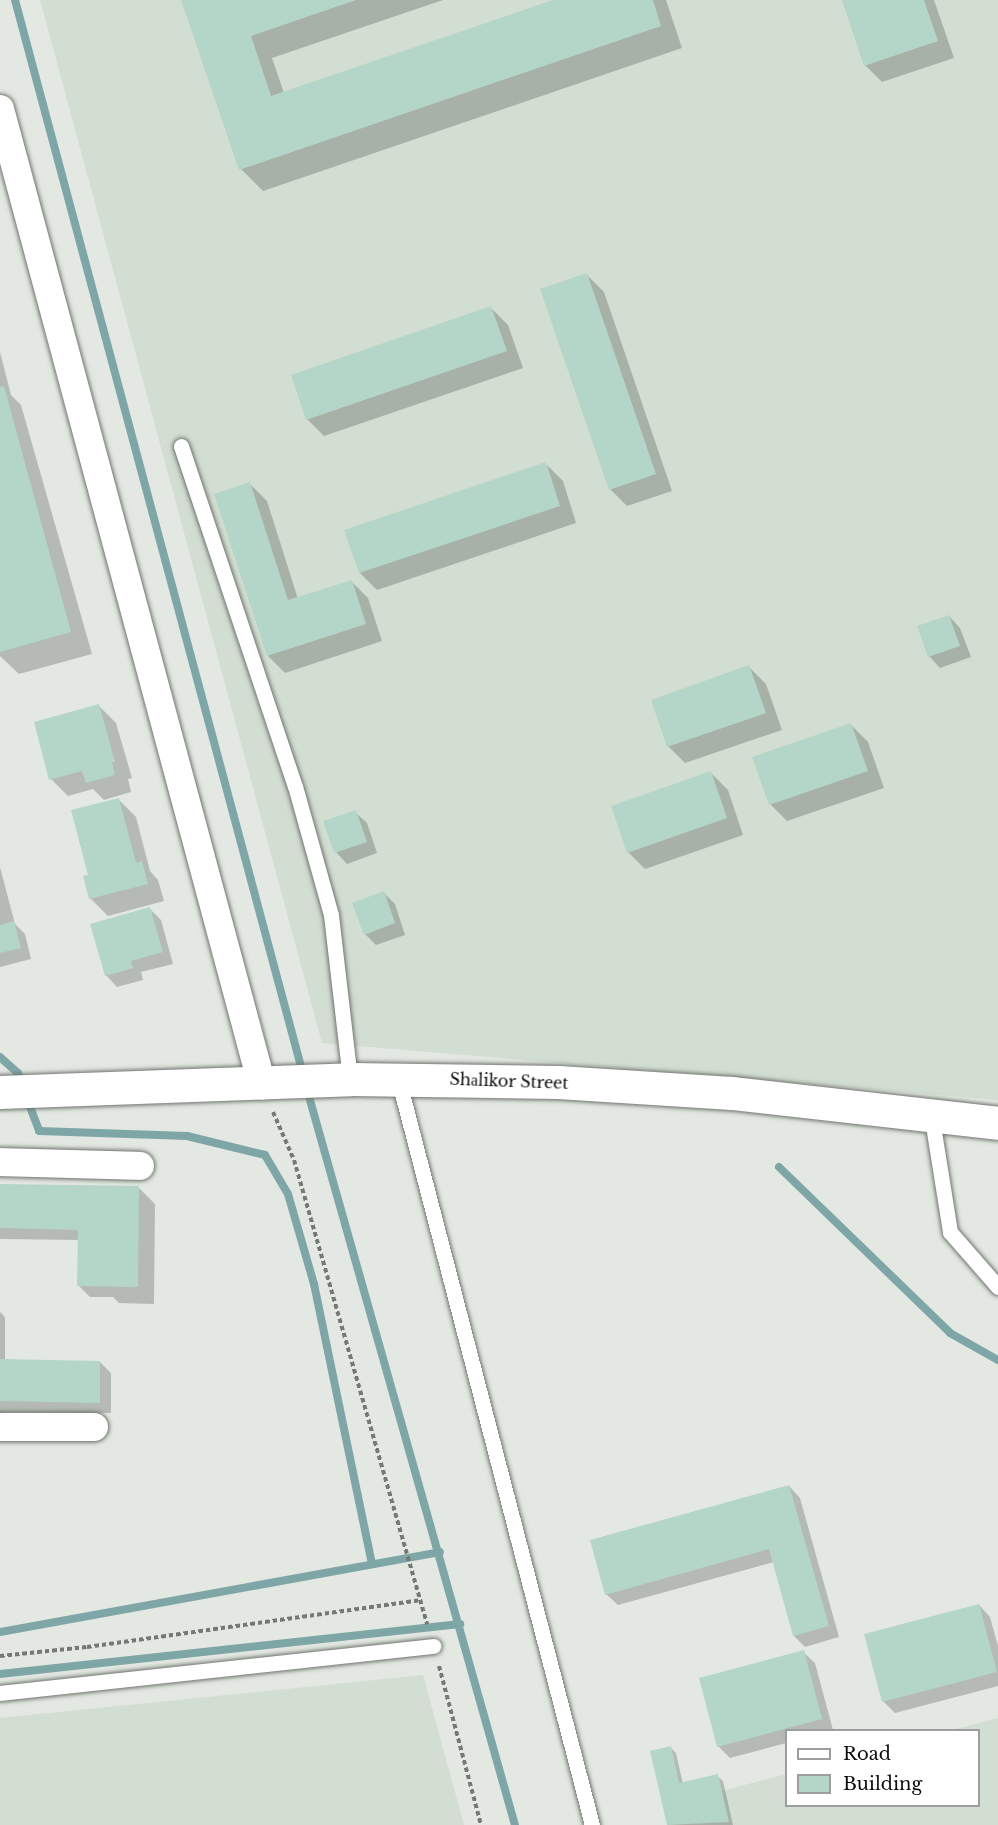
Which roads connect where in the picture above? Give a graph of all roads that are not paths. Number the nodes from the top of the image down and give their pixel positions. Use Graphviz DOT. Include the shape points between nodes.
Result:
graph roads {
  1 [pos="0,109"];
  2 [pos="181,446"];
  3 [pos="398,1078"];
  4 [pos="350,1079"];
  5 [pos="262,1085"];
  6 [pos="19,1092"];
  7 [pos="931,1113"];
  8 [pos="998,1124"];
  9 [pos="0,1162"];
  10 [pos="140,1167"];
  11 [pos="998,1287"];
  12 [pos="0,1427"];
  13 [pos="94,1427"];
  14 [pos="433,1646"];
  15 [pos="0,1694"];
  16 [pos="592,1825"];
  1 -- 5 [label="street"];
  2 -- 4 [label="lane" via="295,786 328,905"];
  3 -- 4 [label="street, Shаlikor Street"];
  3 -- 7 [label="street, Shаlikor Street" via="639,1087"];
  3 -- 16 [label="lane"];
  4 -- 5 [label="street, Shаlikor Street"];
  5 -- 6 [label="street, Shаlikor Street"];
  7 -- 8 [label="street, Shаlikor Street"];
  7 -- 11 [label="lane" via="950,1232"];
  9 -- 10 [label="street"];
  12 -- 13 [label="street"];
  14 -- 15 [label="lane"];
}
